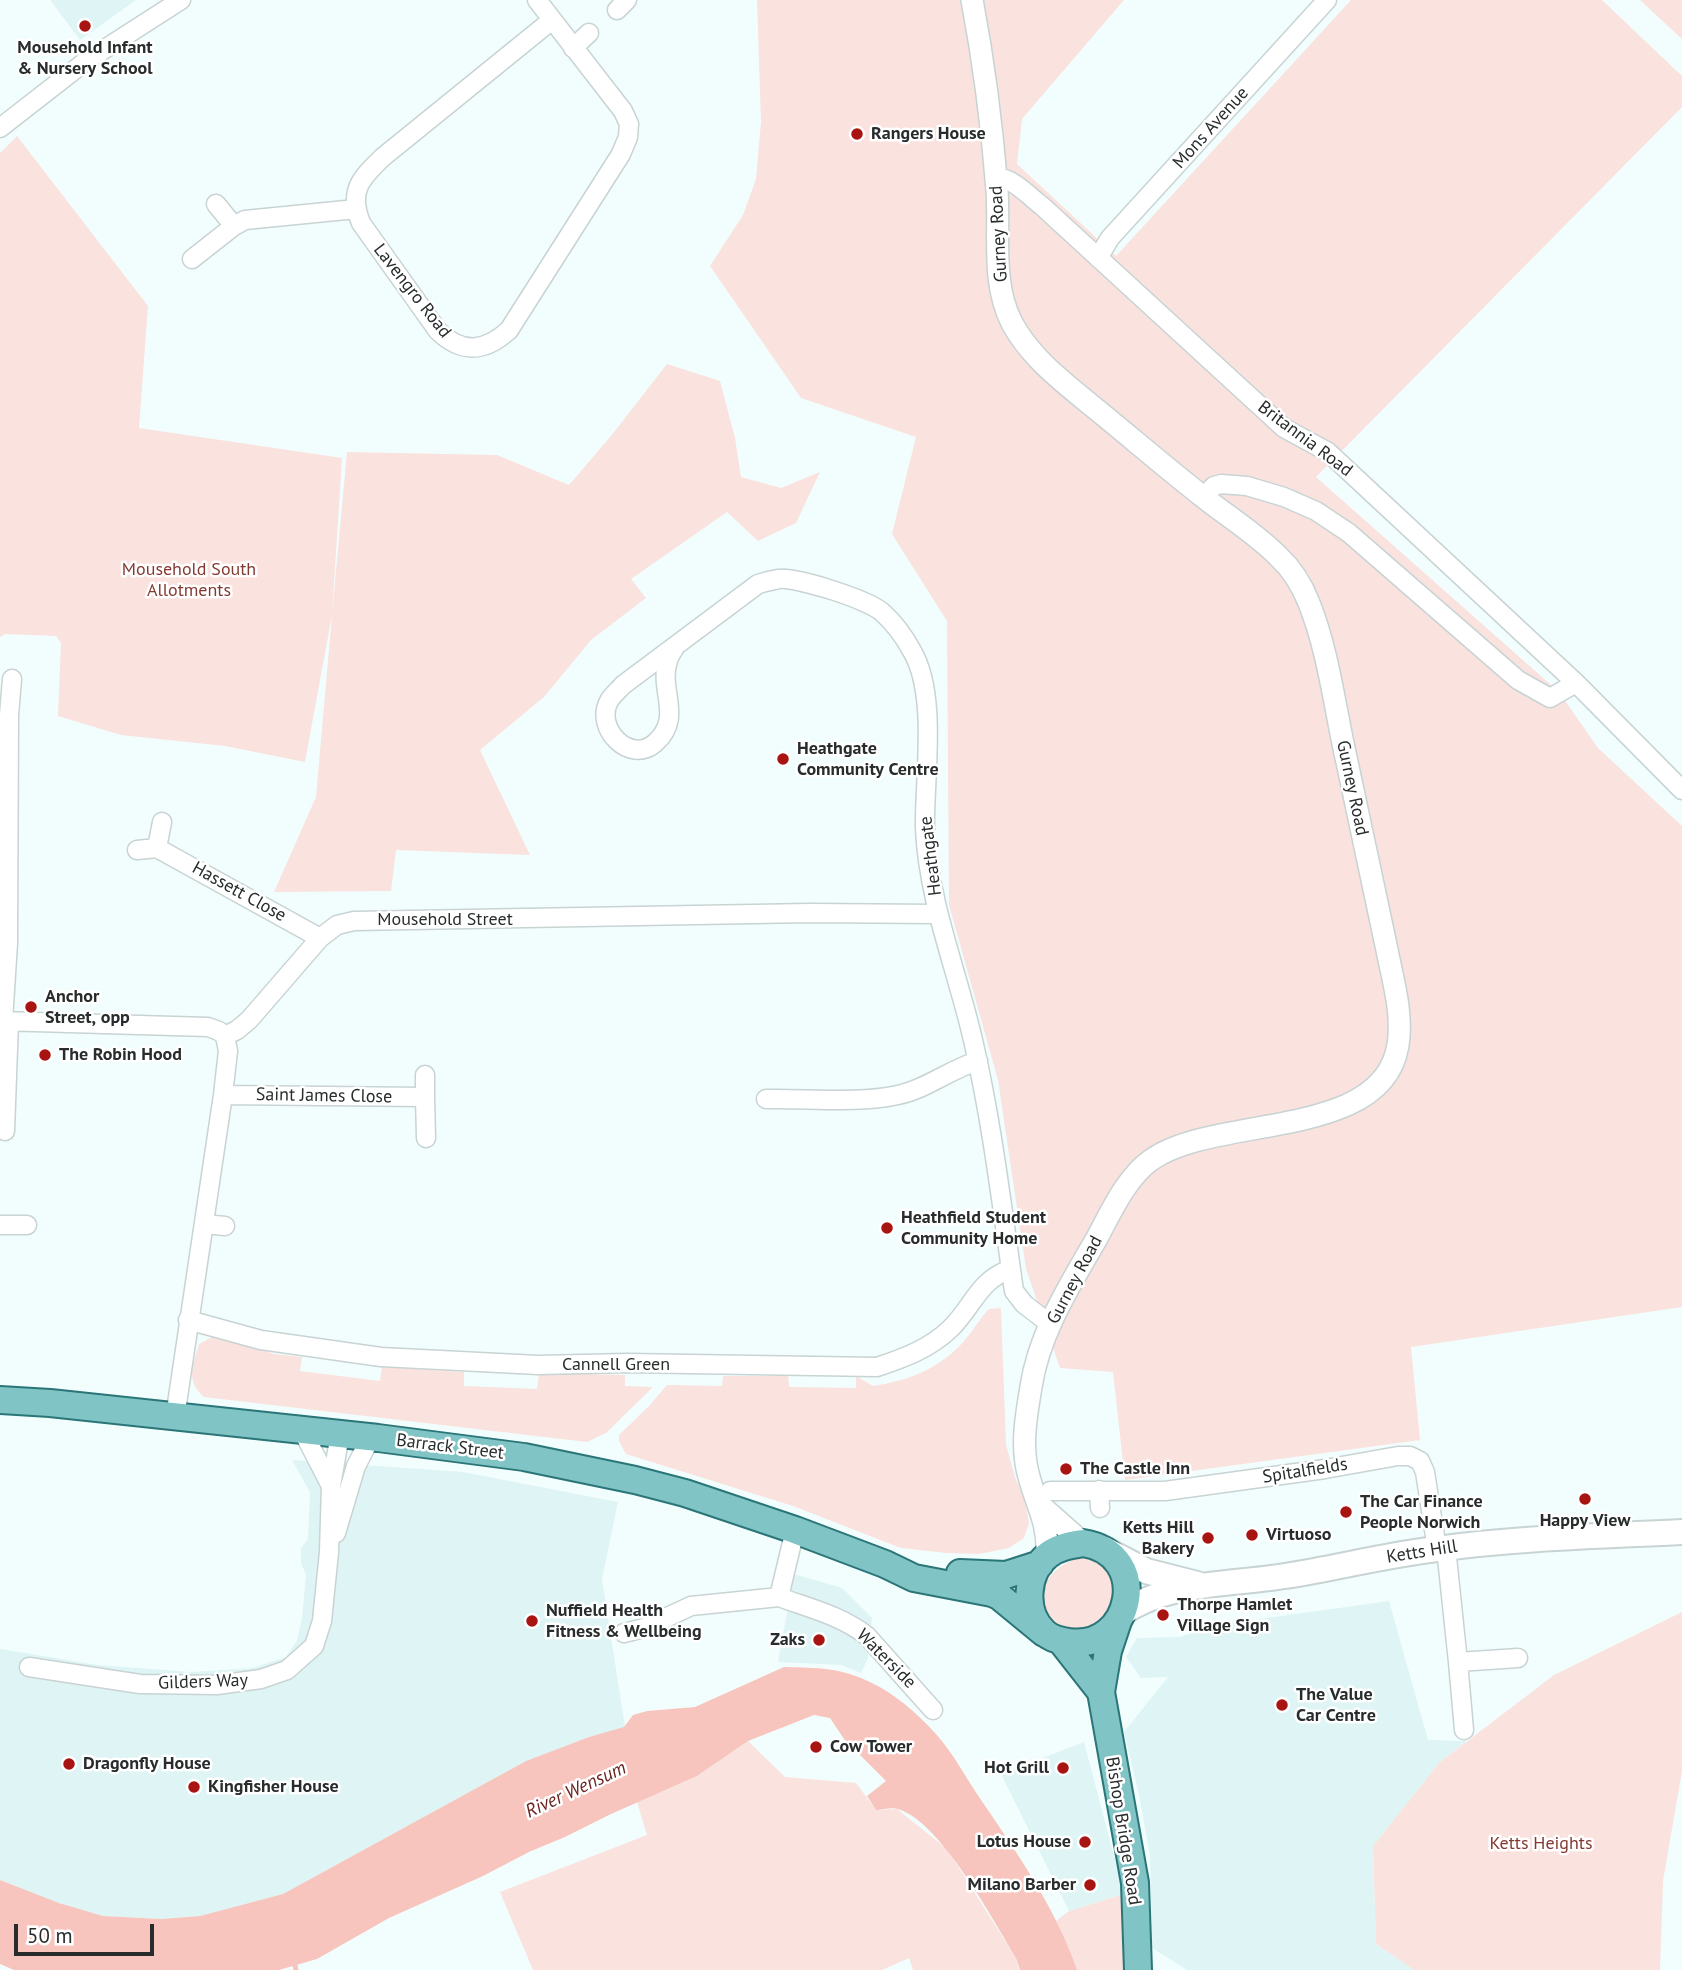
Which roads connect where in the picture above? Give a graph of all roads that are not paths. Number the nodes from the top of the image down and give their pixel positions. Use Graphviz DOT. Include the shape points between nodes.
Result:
graph roads {
  1 [pos="181,0"];
  2 [pos="537,0"];
  3 [pos="972,0"];
  4 [pos="1327,0"];
  5 [pos="552,20"];
  6 [pos="589,33"];
  7 [pos="573,48"];
  8 [pos="0,128"];
  9 [pos="996,178"];
  10 [pos="216,204"];
  11 [pos="356,209"];
  12 [pos="234,226"];
  13 [pos="1098,258"];
  14 [pos="192,259"];
  15 [pos="1203,497"];
  16 [pos="676,647"];
  17 [pos="12,679"];
  18 [pos="1576,683"];
  19 [pos="1682,790"];
  20 [pos="162,822"];
  21 [pos="157,848"];
  22 [pos="136,850"];
  23 [pos="938,914"];
  24 [pos="320,938"];
  25 [pos="4,1021"];
  26 [pos="225,1036"];
  27 [pos="978,1061"];
  28 [pos="425,1075"];
  29 [pos="223,1095"];
  30 [pos="425,1097"];
  31 [pos="766,1099"];
  32 [pos="5,1131"];
  33 [pos="426,1138"];
  34 [pos="0,1224"];
  35 [pos="204,1224"];
  36 [pos="27,1225"];
  37 [pos="225,1226"];
  38 [pos="1011,1269"];
  39 [pos="188,1320"];
  40 [pos="1050,1324"];
  41 [pos="0,1400"];
  42 [pos="174,1417"];
  43 [pos="302,1430"];
  44 [pos="340,1434"];
  45 [pos="371,1437"];
  46 [pos="331,1486"];
  47 [pos="1044,1497"];
  48 [pos="795,1530"];
  49 [pos="1682,1532"];
  50 [pos="1093,1546"];
  51 [pos="1442,1548"];
  52 [pos="329,1552"];
  53 [pos="1044,1560"];
  54 [pos="885,1564"];
  55 [pos="1206,1586"];
  56 [pos="779,1597"];
  57 [pos="1119,1617"];
  58 [pos="624,1633"];
  59 [pos="1052,1637"];
  60 [pos="1518,1658"];
  61 [pos="1458,1662"];
  62 [pos="29,1668"];
  63 [pos="1101,1692"];
  64 [pos="933,1710"];
  65 [pos="1464,1730"];
  66 [pos="1138,1970"];
  1 -- 8 [label="street" via="86,61"];
  2 -- 5 [label="street, Lavengro Road"];
  3 -- 9 [label="street, Gurney Road"];
  4 -- 13 [label="street, Mons Avenue" via="1110,238"];
  5 -- 7 [label="street, Lavengro Road"];
  5 -- 11 [label="street" via="364,175"];
  6 -- 7 [label="street"];
  7 -- 11 [label="street, Lavengro Road" via="624,111 628,137 526,307 498,340 461,347 438,331 361,223"];
  9 -- 13 [label="street, Britannia Road" via="1010,181 1042,206"];
  9 -- 15 [label="street, Gurney Road" via="1000,282 1012,323 1055,376"];
  10 -- 12 [label="street"];
  11 -- 12 [label="street" via="245,220"];
  12 -- 14 [label="street"];
  13 -- 18 [label="street, Britannia Road" via="1284,428 1328,452"];
  15 -- 18 [label="street" via="1221,484 1247,486 1316,511 1349,533 1518,680 1550,698"];
  15 -- 40 [label="street, Gurney Road" via="1274,551 1292,570 1307,598 1328,673 1376,899 1395,991 1399,1043 1385,1077 1356,1101 1317,1115 1188,1142 1148,1162 1110,1214"];
  16 -- 16 [label="street, Heathgate" via="667,661 670,701 664,734 653,746 625,747 607,728 609,699"];
  16 -- 23 [label="street, Heathgate" via="758,584 780,579 808,583 882,611 913,651 922,671 925,830"];
  17 -- 25 [label="street"];
  18 -- 19 [label="street, Britannia Road"];
  20 -- 21 [label="street"];
  21 -- 22 [label="street"];
  21 -- 24 [label="street, Hassett Close"];
  23 -- 24 [label="street, Mousehold Street" via="354,921 337,925"];
  23 -- 27 [label="street, Heathgate"];
  24 -- 26 [label="street, Mousehold Street" via="249,1020"];
  25 -- 26 [label="street" via="208,1027"];
  25 -- 32 [label="street"];
  26 -- 29 [label="street" via="228,1051"];
  27 -- 31 [label="street" via="897,1095"];
  27 -- 38 [label="street, Heathgate"];
  28 -- 30 [label="street"];
  29 -- 30 [label="street, Saint James Close"];
  29 -- 35 [label="street"];
  30 -- 33 [label="street"];
  34 -- 36 [label="street"];
  35 -- 37 [label="street"];
  35 -- 39 [label="street"];
  38 -- 39 [label="street, Cannell Green" via="988,1280 951,1329 915,1354 877,1367 538,1365 381,1357 261,1340"];
  38 -- 40 [label="street, Heathgate" via="1018,1298"];
  39 -- 42 [label="street"];
  40 -- 47 [label="street, Gurney Road" via="1031,1384 1025,1436 1026,1466"];
  41 -- 42 [label="main road, Barrack Street"];
  42 -- 43 [label="main road, Barrack Street"];
  43 -- 44 [label="main road, Barrack Street"];
  43 -- 46 [label="street, Gilders Way"];
  44 -- 45 [label="main road, Barrack Street"];
  44 -- 46 [label="street, Gilders Way"];
  45 -- 48 [label="main road, Barrack Street" via="524,1457 635,1480"];
  45 -- 52 [label="street, Gilders Way" via="356,1466"];
  46 -- 52 [label="street, Gilders Way"];
  47 -- 50 [label="street, Gurney Road"];
  47 -- 51 [label="street, Spitalfields" via="1100,1499 1409,1456 1420,1461 1425,1472"];
  47 -- 53 [label="street, Gurney Road" via="1048,1534"];
  48 -- 54 [label="main road, Barrack Street"];
  48 -- 56 [label="street"];
  49 -- 51 [label="main road, Ketts Hill"];
  50 -- 53 [label="main road" via="1063,1547"];
  50 -- 55 [label="main road, Ketts Hill" via="1146,1571"];
  50 -- 57 [label="main road" via="1118,1563 1128,1585"];
  51 -- 55 [label="main road, Ketts Hill"];
  51 -- 61 [label="street"];
  52 -- 62 [label="street, Gilders Way" via="322,1620 314,1646 287,1670 217,1685 153,1684"];
  53 -- 54 [label="main road, Barrack Street" via="1006,1575"];
  53 -- 59 [label="main road" via="1029,1588 1030,1605"];
  54 -- 59 [label="main road, Barrack Street" via="914,1578 999,1596"];
  55 -- 57 [label="main road, Ketts Hill" via="1146,1600"];
  56 -- 58 [label="street" via="691,1606"];
  56 -- 64 [label="street, Waterside" via="857,1628"];
  57 -- 59 [label="main road" via="1094,1641 1080,1644"];
  57 -- 63 [label="main road, Bishop Bridge Road"];
  59 -- 63 [label="main road, Bishop Bridge Road"];
  60 -- 61 [label="street"];
  61 -- 65 [label="street"];
  63 -- 66 [label="main road, Bishop Bridge Road" via="1135,1883"];
}
